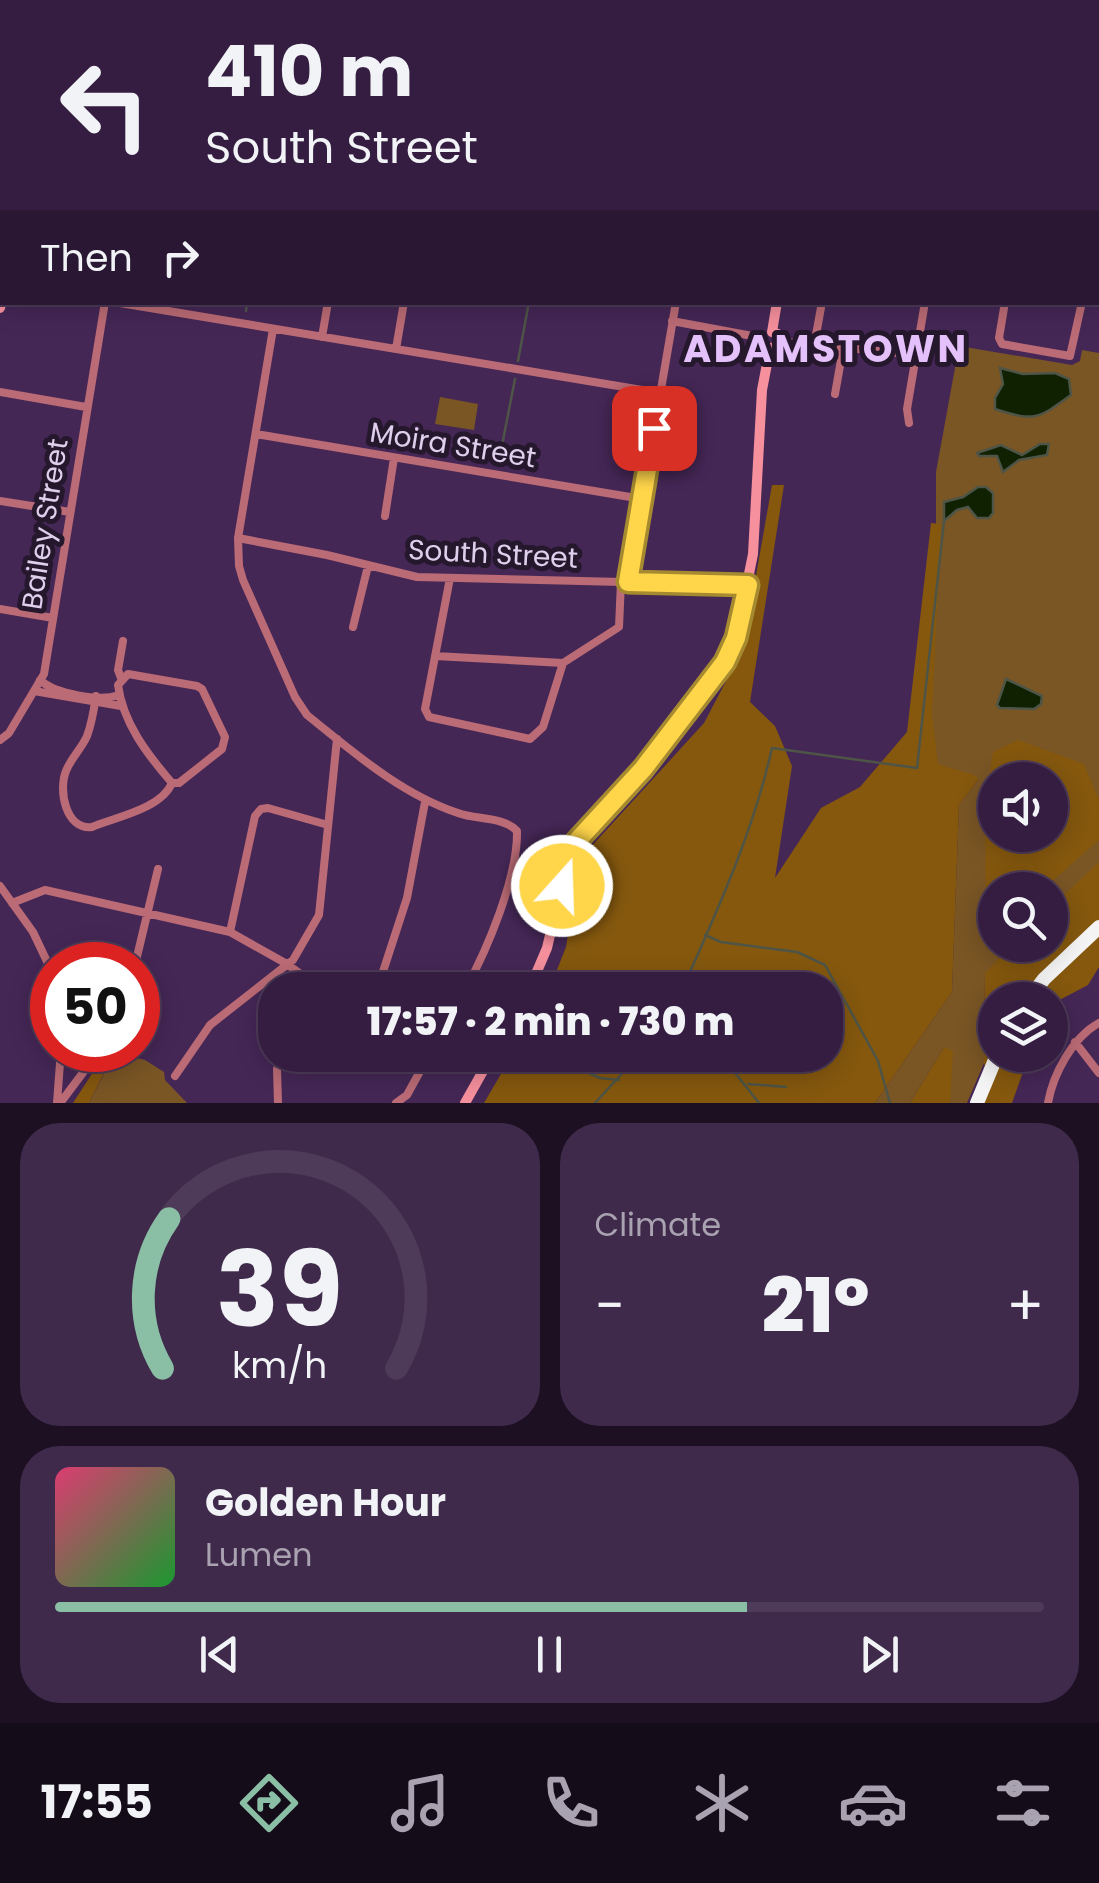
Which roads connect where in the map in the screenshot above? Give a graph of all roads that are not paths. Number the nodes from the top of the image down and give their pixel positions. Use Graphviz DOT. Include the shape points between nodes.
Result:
graph roads {
  1 [pos="104,305"];
  2 [pos="147,305"];
  3 [pos="327,305"];
  4 [pos="403,305"];
  5 [pos="675,305"];
  6 [pos="776,305"];
  7 [pos="821,305"];
  8 [pos="924,305"];
  9 [pos="1005,305"];
  10 [pos="1081,305"];
  11 [pos="672,321"];
  12 [pos="273,328"];
  13 [pos="322,337"];
  14 [pos="768,339"];
  15 [pos="780,341"];
  16 [pos="814,346"];
  17 [pos="396,349"];
  18 [pos="843,349"];
  19 [pos="916,355"];
  20 [pos="0,392"];
  21 [pos="660,393"];
  22 [pos="835,394"];
  23 [pos="86,407"];
  24 [pos="909,423"];
  25 [pos="256,434"];
  26 [pos="394,458"];
  27 [pos="642,498"];
  28 [pos="0,501"];
  29 [pos="70,512"];
  30 [pos="385,516"];
  31 [pos="238,538"];
  32 [pos="368,566"];
  33 [pos="450,578"];
  34 [pos="624,582"];
  35 [pos="748,585"];
  36 [pos="0,609"];
  37 [pos="53,618"];
  38 [pos="353,627"];
  39 [pos="124,642"];
  40 [pos="435,656"];
  41 [pos="563,663"];
  42 [pos="121,678"];
  43 [pos="40,680"];
  44 [pos="34,691"];
  45 [pos="119,695"];
  46 [pos="95,699"];
  47 [pos="121,706"];
  48 [pos="337,739"];
  49 [pos="0,740"];
  50 [pos="172,783"];
  51 [pos="425,802"];
  52 [pos="328,825"];
  53 [pos="158,868"];
  54 [pos="0,886"];
  55 [pos="12,902"];
  56 [pos="146,913"];
  57 [pos="1099,927"];
  58 [pos="230,932"];
  59 [pos="37,942"];
  60 [pos="140,942"];
  61 [pos="288,964"];
  62 [pos="298,972"];
  63 [pos="383,972"];
  64 [pos="474,972"];
  65 [pos="537,972"];
  66 [pos="1042,982"];
  67 [pos="1099,1023"];
  68 [pos="1076,1042"];
  69 [pos="59,1072"];
  70 [pos="84,1072"];
  71 [pos="277,1072"];
  72 [pos="420,1072"];
  73 [pos="990,1072"];
  74 [pos="482,1073"];
  75 [pos="1099,1073"];
  76 [pos="174,1076"];
  77 [pos="58,1102"];
  78 [pos="464,1102"];
  79 [pos="278,1103"];
  80 [pos="396,1103"];
  81 [pos="977,1103"];
  82 [pos="1048,1103"];
  1 -- 23 [label="street, Bailey Street"];
  2 -- 12 [label="street"];
  3 -- 13 [label="street"];
  4 -- 17 [label="street"];
  5 -- 11 [label="street"];
  6 -- 14 [label="main road"];
  7 -- 16 [label="street"];
  8 -- 19 [label="street"];
  9 -- 10 [label="street" via="1000,342 1065,356 1073,354"];
  11 -- 14 [label="street"];
  11 -- 21 [label="street"];
  12 -- 13 [label="street"];
  12 -- 25 [label="street"];
  13 -- 17 [label="street"];
  14 -- 15 [label="main road" via="778,334"];
  14 -- 35 [label="main road"];
  15 -- 16 [label="street"];
  16 -- 18 [label="street"];
  17 -- 21 [label="street"];
  18 -- 19 [label="street"];
  18 -- 22 [label="street"];
  19 -- 24 [label="street"];
  20 -- 23 [label="street"];
  21 -- 27 [label="street"];
  23 -- 29 [label="street, Bailey Street"];
  25 -- 26 [label="street, Moira Street"];
  25 -- 31 [label="street"];
  26 -- 27 [label="street, Moira Street"];
  26 -- 30 [label="street"];
  27 -- 34 [label="street"];
  28 -- 29 [label="street"];
  29 -- 37 [label="street, Bailey Street"];
  31 -- 32 [label="street, South Street"];
  31 -- 48 [label="street" via="244,580 295,697"];
  32 -- 33 [label="street, South Street"];
  32 -- 38 [label="street"];
  33 -- 34 [label="street, South Street"];
  33 -- 40 [label="street"];
  34 -- 35 [label="street, South Street"];
  34 -- 41 [label="street" via="619,627"];
  35 -- 65 [label="main road" via="725,662 569,854"];
  36 -- 37 [label="street"];
  37 -- 43 [label="street, Bailey Street"];
  39 -- 42 [label="street"];
  40 -- 41 [label="street"];
  40 -- 41 [label="street" via="429,717 530,739 543,727"];
  42 -- 45 [label="street"];
  42 -- 50 [label="street" via="198,686 206,694 226,742"];
  43 -- 44 [label="street, Bailey Street"];
  43 -- 46 [label="street"];
  44 -- 46 [label="street"];
  44 -- 49 [label="street, Bailey Street"];
  45 -- 46 [label="street"];
  45 -- 47 [label="street"];
  46 -- 47 [label="street"];
  46 -- 50 [label="street" via="87,735 64,777 74,822 88,828 166,794"];
  47 -- 50 [label="street"];
  48 -- 51 [label="street"];
  48 -- 52 [label="street"];
  51 -- 63 [label="street" via="407,898"];
  51 -- 64 [label="street" via="507,823 518,836 489,944"];
  52 -- 58 [label="street" via="261,808"];
  52 -- 61 [label="street" via="319,914"];
  53 -- 56 [label="street"];
  54 -- 55 [label="street"];
  55 -- 56 [label="street" via="45,890"];
  55 -- 59 [label="street"];
  56 -- 58 [label="street"];
  56 -- 60 [label="street"];
  57 -- 66 [label="highway"];
  58 -- 61 [label="street"];
  61 -- 62 [label="street"];
  61 -- 76 [label="street" via="210,1025"];
  67 -- 68 [label="street"];
  68 -- 75 [label="street"];
  68 -- 82 [label="street"];
  69 -- 77 [label="street"];
  70 -- 77 [label="street"];
  71 -- 79 [label="street"];
  72 -- 80 [label="street"];
  73 -- 81 [label="highway"];
  74 -- 78 [label="main road"];
}
